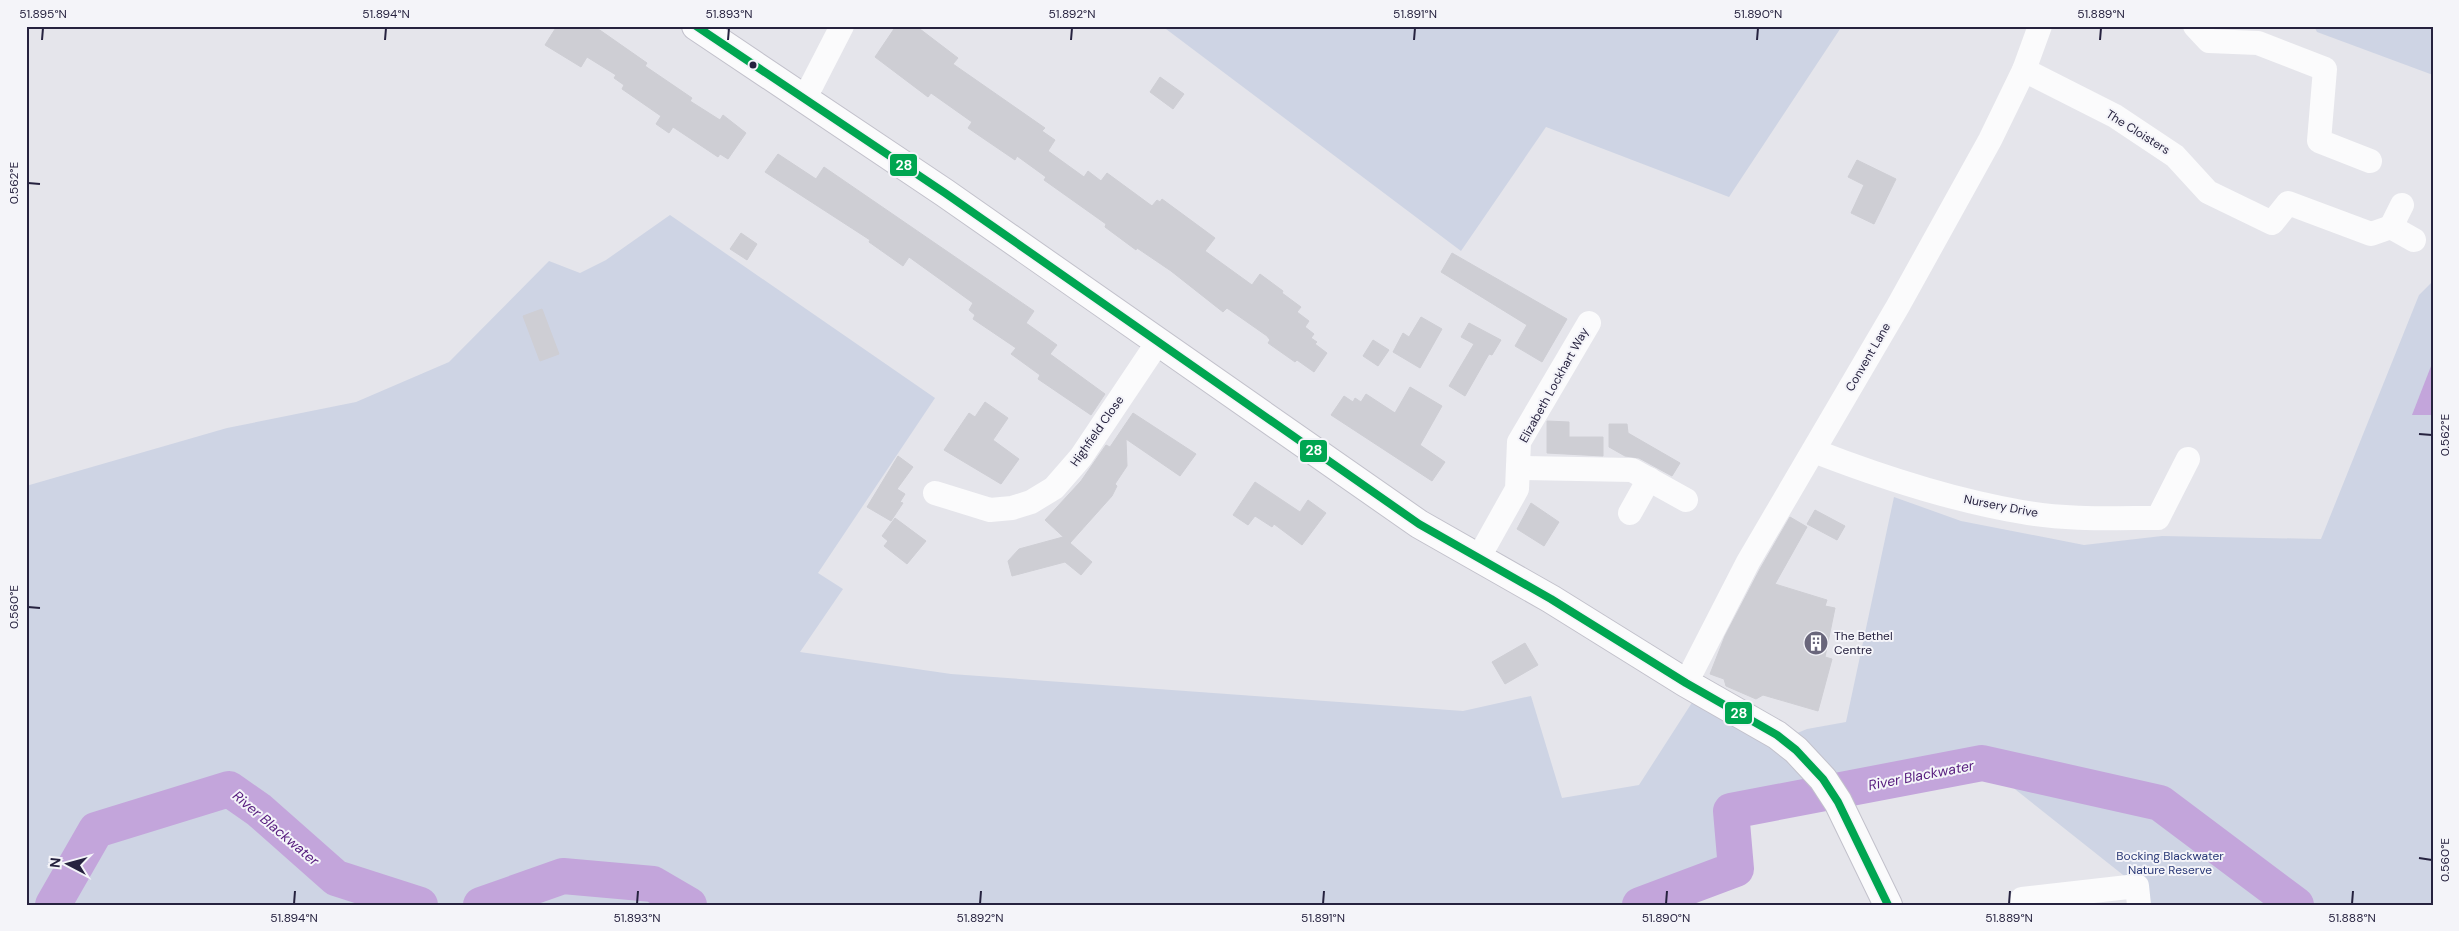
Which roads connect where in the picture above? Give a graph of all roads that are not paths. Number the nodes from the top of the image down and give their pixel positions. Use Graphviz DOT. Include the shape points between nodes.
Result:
graph roads {
  1 [pos="696,26"];
  2 [pos="842,26"];
  3 [pos="2040,26"];
  4 [pos="2195,26"];
  5 [pos="2024,70"];
  6 [pos="805,98"];
  7 [pos="2370,161"];
  8 [pos="2402,204"];
  9 [pos="2381,230"];
  10 [pos="2414,240"];
  11 [pos="1589,323"];
  12 [pos="1158,342"];
  13 [pos="1814,451"];
  14 [pos="2188,459"];
  15 [pos="1518,468"];
  16 [pos="1649,479"];
  17 [pos="935,493"];
  18 [pos="1686,500"];
  19 [pos="1630,512"];
  20 [pos="1479,558"];
  21 [pos="1686,683"];
  22 [pos="1888,905"];
  23 [pos="2023,905"];
  24 [pos="2140,905"];
  1 -- 6 [label="main road"];
  2 -- 6 [label="street"];
  3 -- 5 [label="street, Convent Lane"];
  4 -- 7 [label="street" via="2209,41 2258,43 2325,69 2319,141"];
  5 -- 9 [label="street, The Cloisters" via="2115,116 2176,156 2208,192 2272,223 2288,203"];
  5 -- 13 [label="street, Convent Lane" via="1985,148"];
  6 -- 12 [label="main road"];
  8 -- 9 [label="street"];
  9 -- 10 [label="street"];
  11 -- 15 [label="street, Elizabeth Lockhart Way" via="1519,442"];
  12 -- 17 [label="street, Highfield Close" via="1081,457 1054,488 1031,502 990,510"];
  12 -- 20 [label="main road" via="1419,524"];
  13 -- 14 [label="street, Nursery Drive" via="1880,476 1965,499 2022,512 2081,518 2158,518"];
  13 -- 21 [label="street, Convent Lane" via="1748,562"];
  15 -- 16 [label="street" via="1632,470"];
  15 -- 20 [label="street, Elizabeth Lockhart Way" via="1517,489"];
  16 -- 18 [label="street"];
  16 -- 19 [label="street"];
  20 -- 21 [label="main road"];
  21 -- 22 [label="main road" via="1777,735 1823,779 1851,825"];
  23 -- 24 [label="street" via="2022,898 2137,886"];
}
